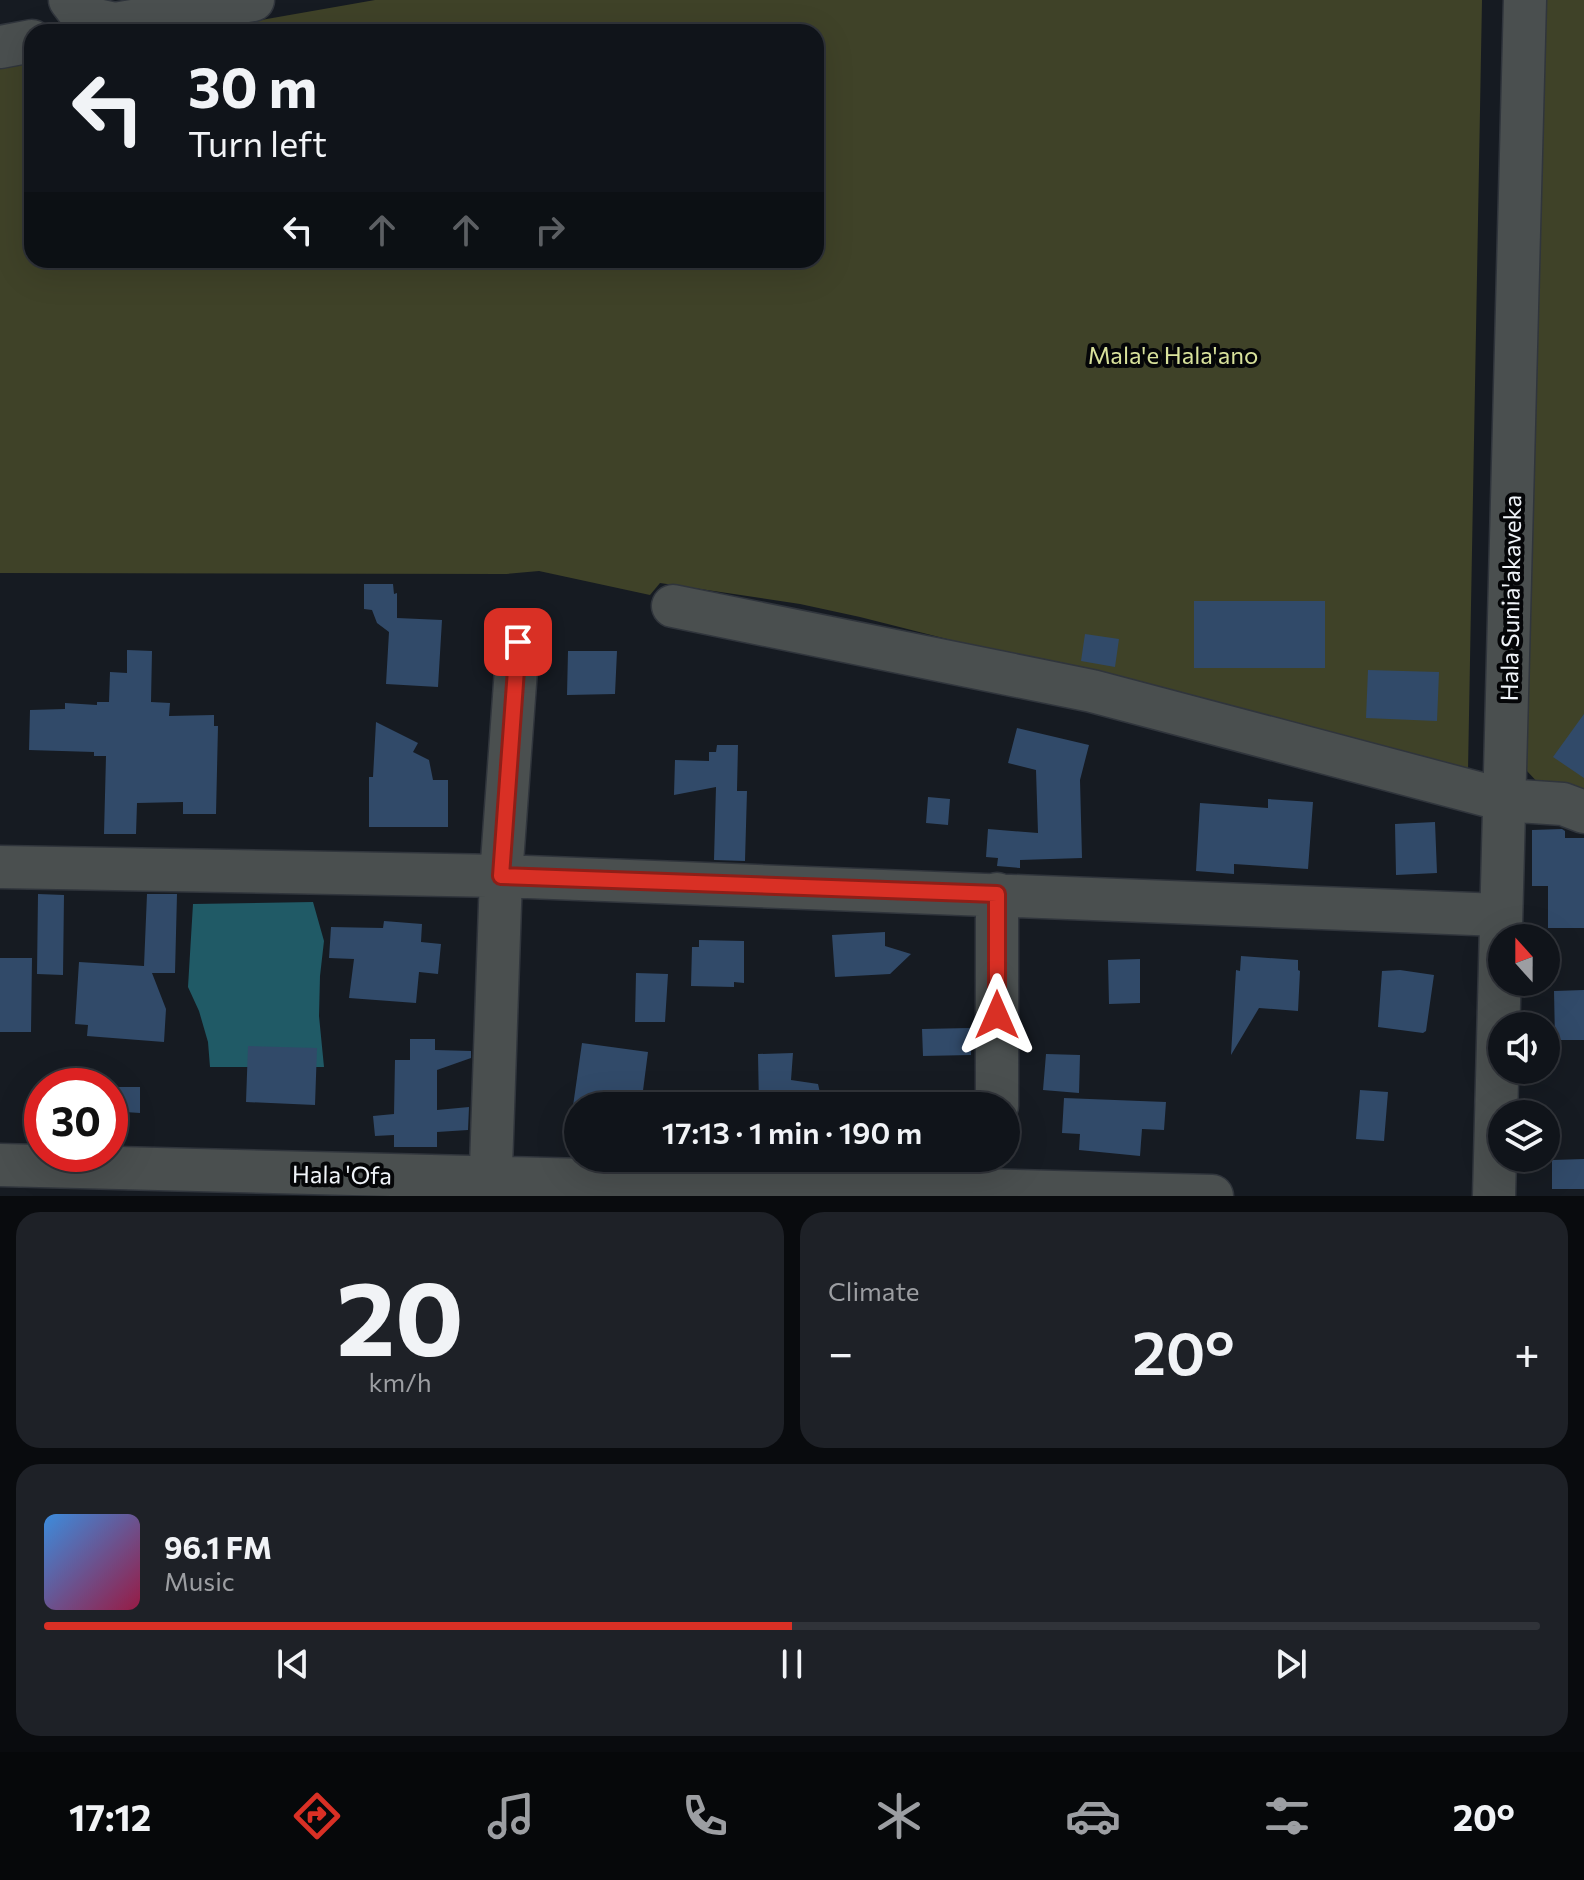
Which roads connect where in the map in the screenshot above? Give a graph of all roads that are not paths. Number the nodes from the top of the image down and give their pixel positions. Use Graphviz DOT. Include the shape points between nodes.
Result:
graph roads {
  1 [pos="70,0"];
  2 [pos="253,0"];
  3 [pos="1525,0"];
  4 [pos="115,24"];
  5 [pos="24,42"];
  6 [pos="0,47"];
  7 [pos="673,606"];
  8 [pos="518,642"];
  9 [pos="1504,800"];
  10 [pos="1584,812"];
  11 [pos="0,867"];
  12 [pos="501,876"];
  13 [pos="997,894"];
  14 [pos="1500,915"];
  15 [pos="997,1092"];
  16 [pos="0,1165"];
  17 [pos="997,1181"];
  18 [pos="490,1187"];
  19 [pos="1212,1196"];
  20 [pos="1494,1196"];
  1 -- 4 [label="street" via="83,17"];
  2 -- 4 [label="street"];
  3 -- 9 [label="street, Hala Sunia'akaveka"];
  5 -- 6 [label="street"];
  7 -- 9 [label="street" via="1092,691"];
  8 -- 12 [label="street"];
  9 -- 10 [label="street" via="1563,804"];
  9 -- 14 [label="street, Hala Sunia'akaveka"];
  11 -- 12 [label="street"];
  12 -- 13 [label="street"];
  12 -- 18 [label="street"];
  13 -- 14 [label="street"];
  13 -- 15 [label="street"];
  14 -- 20 [label="street, Hala Sunia'akaveka"];
  16 -- 18 [label="street, Hala 'Ofa"];
  17 -- 18 [label="street, Hala 'Ofa"];
  17 -- 19 [label="street, Hala 'Ofa"];
}
